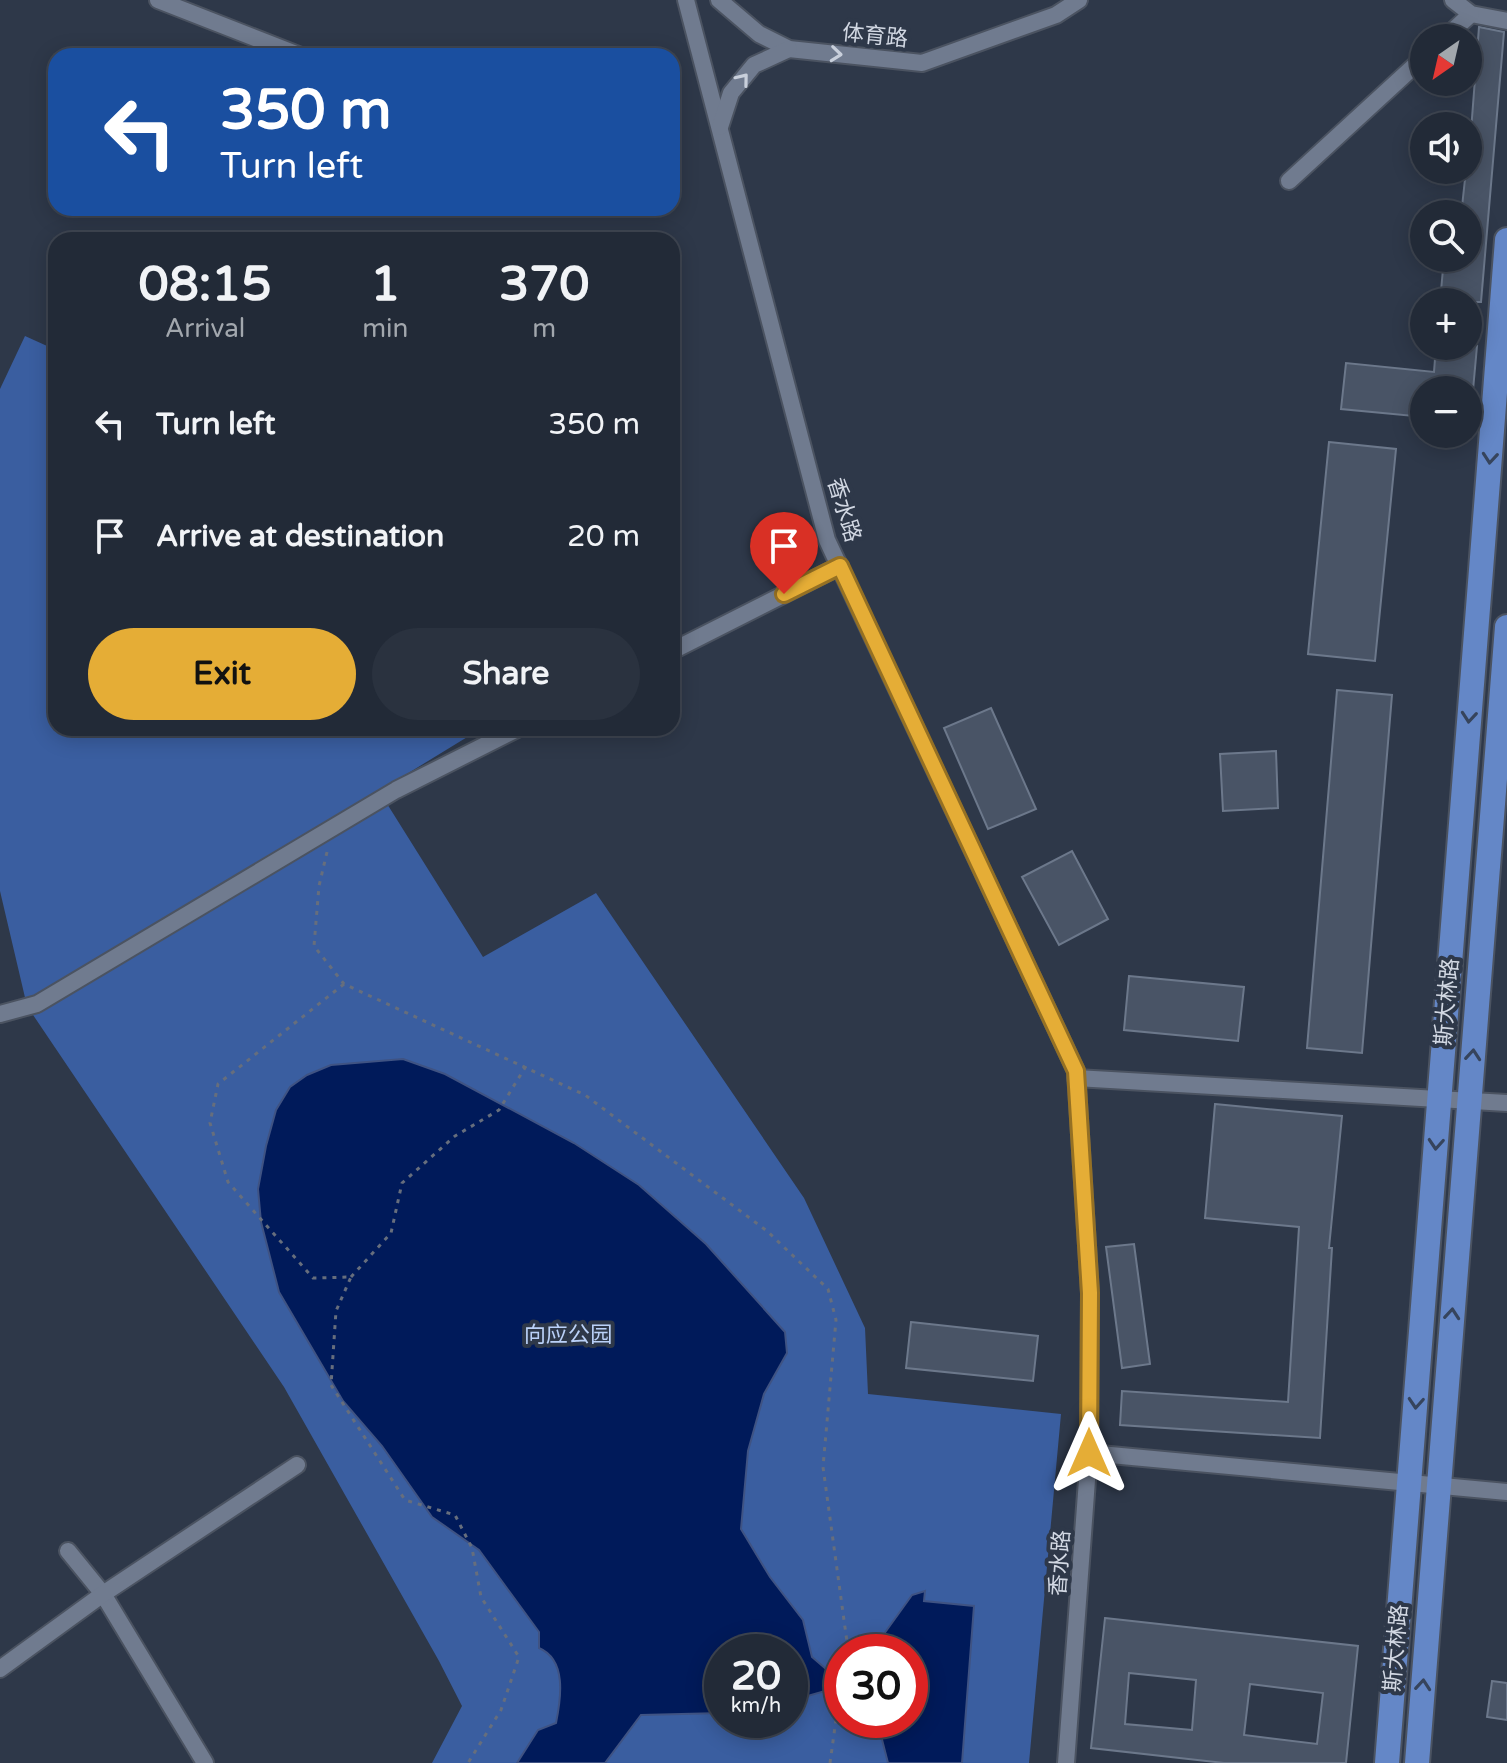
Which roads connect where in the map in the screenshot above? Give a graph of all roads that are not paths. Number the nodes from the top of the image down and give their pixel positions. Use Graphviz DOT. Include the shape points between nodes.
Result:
graph roads {
  1 [pos="158,0"];
  2 [pos="686,0"];
  3 [pos="719,0"];
  4 [pos="1079,0"];
  5 [pos="1453,0"];
  6 [pos="1471,14"];
  7 [pos="1507,21"];
  8 [pos="1460,24"];
  9 [pos="281,48"];
  10 [pos="789,49"];
  11 [pos="1410,70"];
  12 [pos="720,128"];
  13 [pos="1289,181"];
  14 [pos="1507,240"];
  15 [pos="840,566"];
  16 [pos="1507,639"];
  17 [pos="680,647"];
  18 [pos="503,736"];
  19 [pos="0,1014"];
  20 [pos="1076,1078"];
  21 [pos="1439,1098"];
  22 [pos="1469,1101"];
  23 [pos="1507,1103"];
  24 [pos="1089,1453"];
  25 [pos="297,1465"];
  26 [pos="1410,1483"];
  27 [pos="1439,1486"];
  28 [pos="1507,1492"];
  29 [pos="68,1551"];
  30 [pos="103,1594"];
  31 [pos="0,1669"];
  32 [pos="205,1763"];
  33 [pos="1066,1763"];
  34 [pos="1387,1763"];
  35 [pos="1417,1763"];
  1 -- 9 [label="street"];
  2 -- 12 [label="street, 香水路"];
  3 -- 10 [label="street, 体育路" via="759,34"];
  10 -- 4 [label="street, 体育路, one-way" via="922,63 1056,15"];
  5 -- 6 [label="street"];
  6 -- 7 [label="street"];
  6 -- 8 [label="street"];
  12 -- 10 [label="street, one-way" via="731,93 754,65"];
  11 -- 13 [label="street"];
  12 -- 15 [label="street, 香水路" via="827,540"];
  14 -- 21 [label="main road, 斯大林路, one-way"];
  15 -- 17 [label="street"];
  15 -- 20 [label="street, 香水路"];
  22 -- 16 [label="main road, 斯大林路, one-way"];
  18 -- 19 [label="street" via="396,790 37,1004"];
  20 -- 21 [label="street"];
  20 -- 24 [label="street, 香水路" via="1090,1293"];
  21 -- 22 [label="street"];
  21 -- 26 [label="main road, 斯大林路, one-way"];
  22 -- 23 [label="street"];
  27 -- 22 [label="main road, 斯大林路, one-way"];
  24 -- 26 [label="street"];
  24 -- 33 [label="street, 香水路"];
  25 -- 30 [label="street"];
  26 -- 27 [label="street"];
  26 -- 34 [label="main road, 斯大林路"];
  27 -- 28 [label="street"];
  35 -- 27 [label="main road, 斯大林路, one-way"];
  29 -- 30 [label="street"];
  30 -- 31 [label="street"];
  30 -- 32 [label="street"];
}
